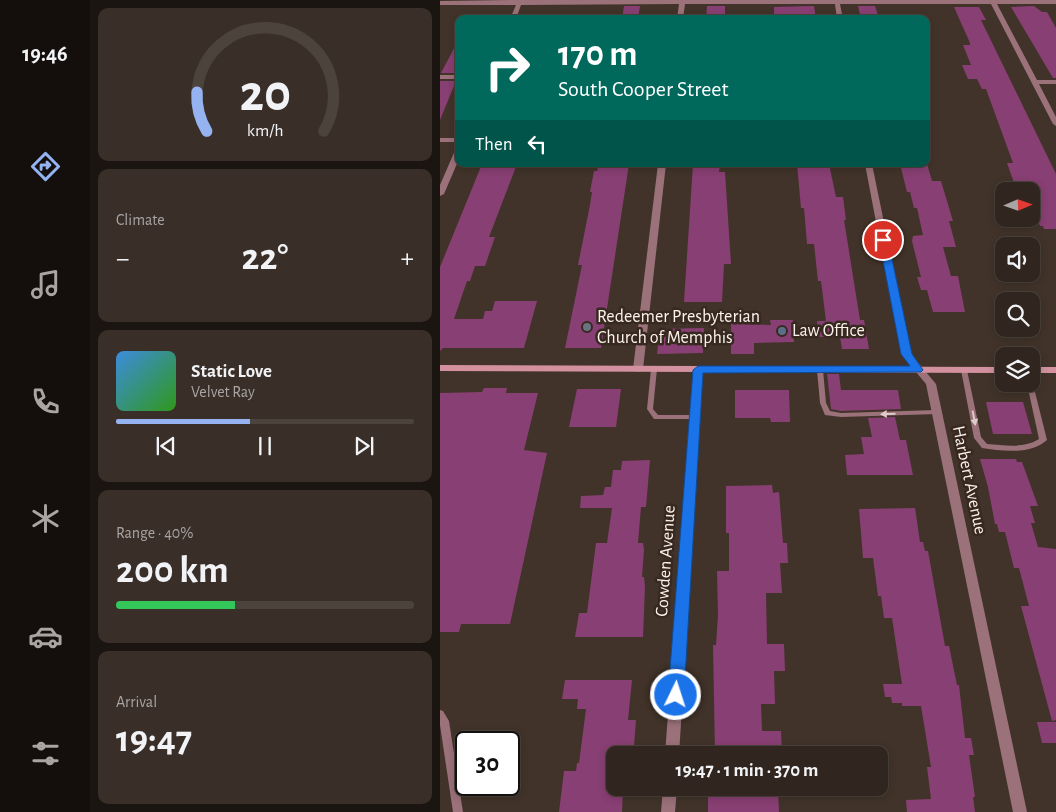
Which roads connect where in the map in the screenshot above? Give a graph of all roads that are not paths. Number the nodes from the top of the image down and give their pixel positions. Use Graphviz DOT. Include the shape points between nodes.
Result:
graph roads {
  1 [pos="662,1"];
  2 [pos="818,1"];
  3 [pos="964,1"];
  4 [pos="520,2"];
  5 [pos="682,2"];
  6 [pos="837,2"];
  7 [pos="993,2"];
  8 [pos="1056,2"];
  9 [pos="440,3"];
  10 [pos="515,15"];
  11 [pos="680,15"];
  12 [pos="839,15"];
  13 [pos="440,77"];
  14 [pos="455,77"];
  15 [pos="1034,82"];
  16 [pos="1056,82"];
  17 [pos="1056,124"];
  18 [pos="440,140"];
  19 [pos="455,140"];
  20 [pos="455,159"];
  21 [pos="662,167"];
  22 [pos="869,167"];
  23 [pos="441,192"];
  24 [pos="440,368"];
  25 [pos="638,369"];
  26 [pos="654,369"];
  27 [pos="698,370"];
  28 [pos="820,370"];
  29 [pos="917,370"];
  30 [pos="964,370"];
  31 [pos="995,370"];
  32 [pos="1040,370"];
  33 [pos="1056,370"];
  34 [pos="1032,392"];
  35 [pos="937,412"];
  36 [pos="695,417"];
  37 [pos="440,714"];
  38 [pos="673,746"];
  39 [pos="669,796"];
  40 [pos="458,812"];
  41 [pos="668,812"];
  42 [pos="1020,812"];
  1 -- 4 [label="street"];
  1 -- 5 [label="street"];
  2 -- 5 [label="street"];
  2 -- 6 [label="street"];
  3 -- 6 [label="street"];
  3 -- 7 [label="street"];
  4 -- 9 [label="street"];
  4 -- 10 [label="street"];
  5 -- 11 [label="street"];
  6 -- 12 [label="street"];
  7 -- 8 [label="street"];
  7 -- 15 [label="street"];
  13 -- 14 [label="street"];
  15 -- 16 [label="street"];
  15 -- 17 [label="street"];
  18 -- 19 [label="street"];
  20 -- 23 [label="street"];
  21 -- 25 [label="street"];
  22 -- 29 [label="street, Harbert Avenue" via="906,354"];
  24 -- 25 [label="main road"];
  25 -- 26 [label="main road"];
  26 -- 27 [label="main road"];
  26 -- 36 [label="lane" via="650,409 656,417"];
  27 -- 28 [label="main road"];
  27 -- 36 [label="street, Cowden Avenue"];
  28 -- 29 [label="main road"];
  35 -- 28 [label="lane, one-way" via="827,413 822,403"];
  29 -- 30 [label="main road"];
  29 -- 35 [label="street, Harbert Avenue" via="930,384"];
  30 -- 31 [label="main road"];
  30 -- 34 [label="lane, one-way" via="978,438 985,446 1027,448 1037,446 1043,440"];
  32 -- 33 [label="main road"];
  35 -- 42 [label="street, Harbert Avenue"];
  36 -- 38 [label="street, Cowden Avenue"];
  37 -- 40 [label="lane" via="444,721"];
  39 -- 41 [label="street"];
}
